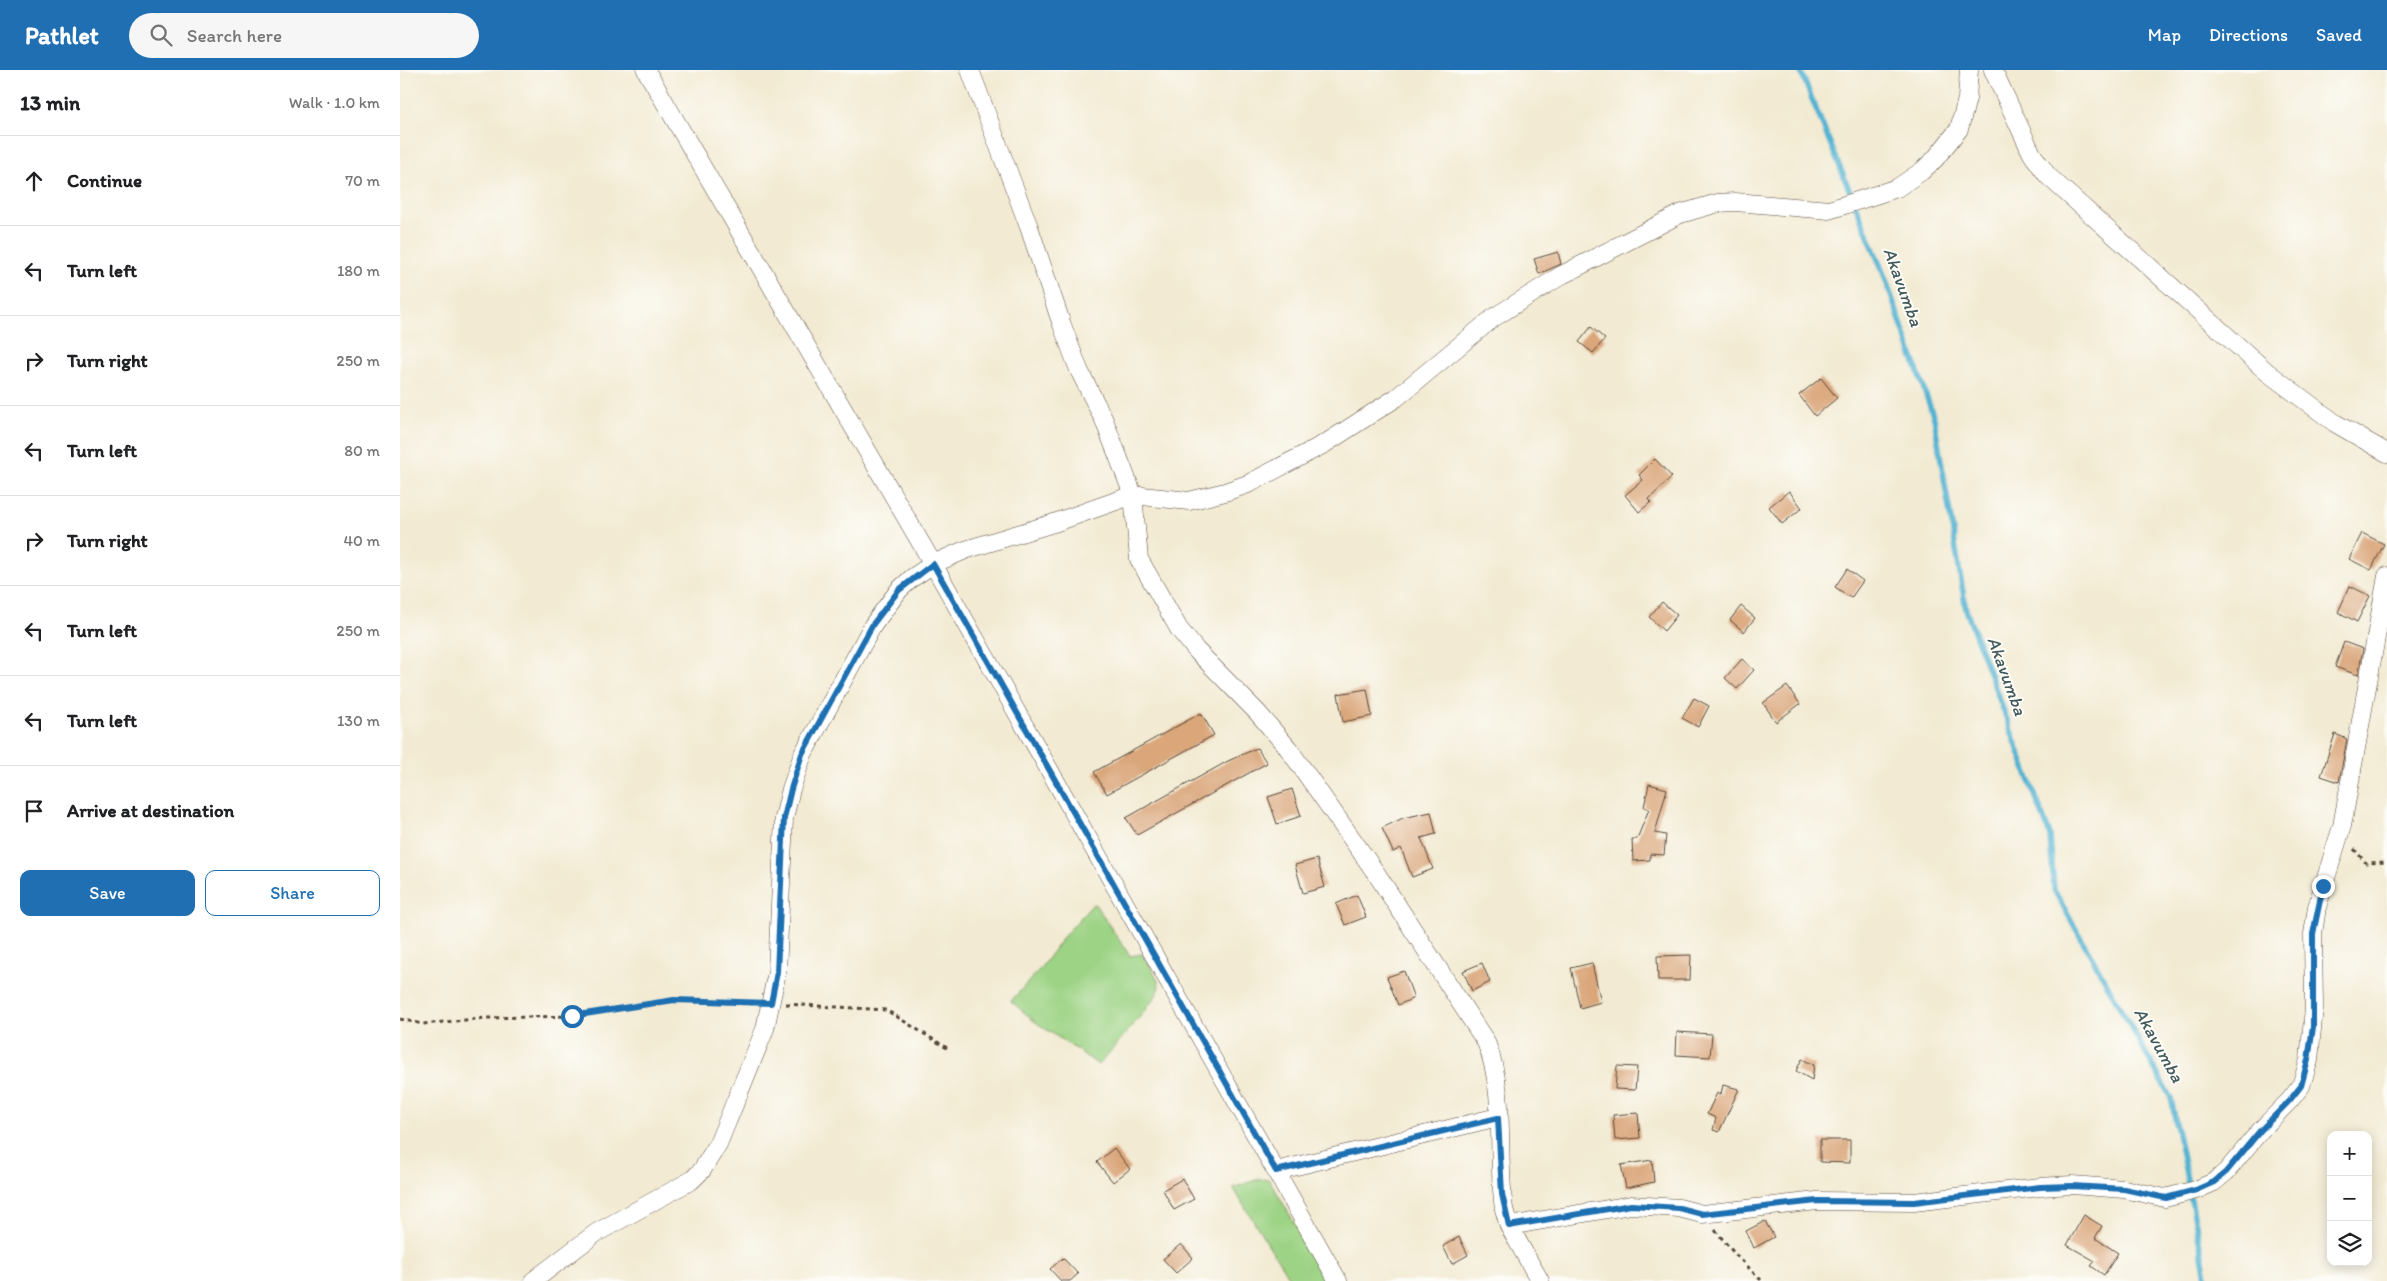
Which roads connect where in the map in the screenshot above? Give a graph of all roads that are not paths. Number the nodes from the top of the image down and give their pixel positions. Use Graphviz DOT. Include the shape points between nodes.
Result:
graph roads {
  1 [pos="646,70"];
  2 [pos="970,70"];
  3 [pos="1969,70"];
  4 [pos="1993,70"];
  5 [pos="2387,453"];
  6 [pos="1132,495"];
  7 [pos="933,564"];
  8 [pos="2387,576"];
  9 [pos="1498,1118"];
  10 [pos="1276,1171"];
  11 [pos="1509,1226"];
  12 [pos="533,1281"];
  13 [pos="1338,1281"];
  14 [pos="1540,1281"];
  1 -- 7 [label="street"];
  2 -- 6 [label="street" via="1062,325 1104,420"];
  3 -- 6 [label="street" via="1958,129 1935,159 1897,188 1829,210 1735,202 1718,203 1680,214 1562,275 1493,318 1396,398 1279,469 1225,492 1189,501"];
  4 -- 5 [label="street" via="2032,154 2048,176 2266,372 2335,423"];
  6 -- 7 [label="street" via="965,550"];
  6 -- 9 [label="street" via="1139,560 1179,629 1288,748 1376,874 1486,1042 1497,1082"];
  7 -- 10 [label="street"];
  7 -- 12 [label="street" via="899,590 873,624 802,754 784,818 777,972 771,1003 765,1029 718,1144 692,1180 596,1233"];
  8 -- 11 [label="street" via="2342,826 2317,907 2313,934 2314,1008 2308,1060 2301,1086 2214,1182 2166,1198 2124,1189 2072,1186 1914,1202 1817,1201 1702,1214 1679,1208 1631,1205"];
  9 -- 10 [label="street"];
  9 -- 11 [label="street" via="1502,1194"];
  10 -- 13 [label="street"];
  11 -- 14 [label="street"];
}
